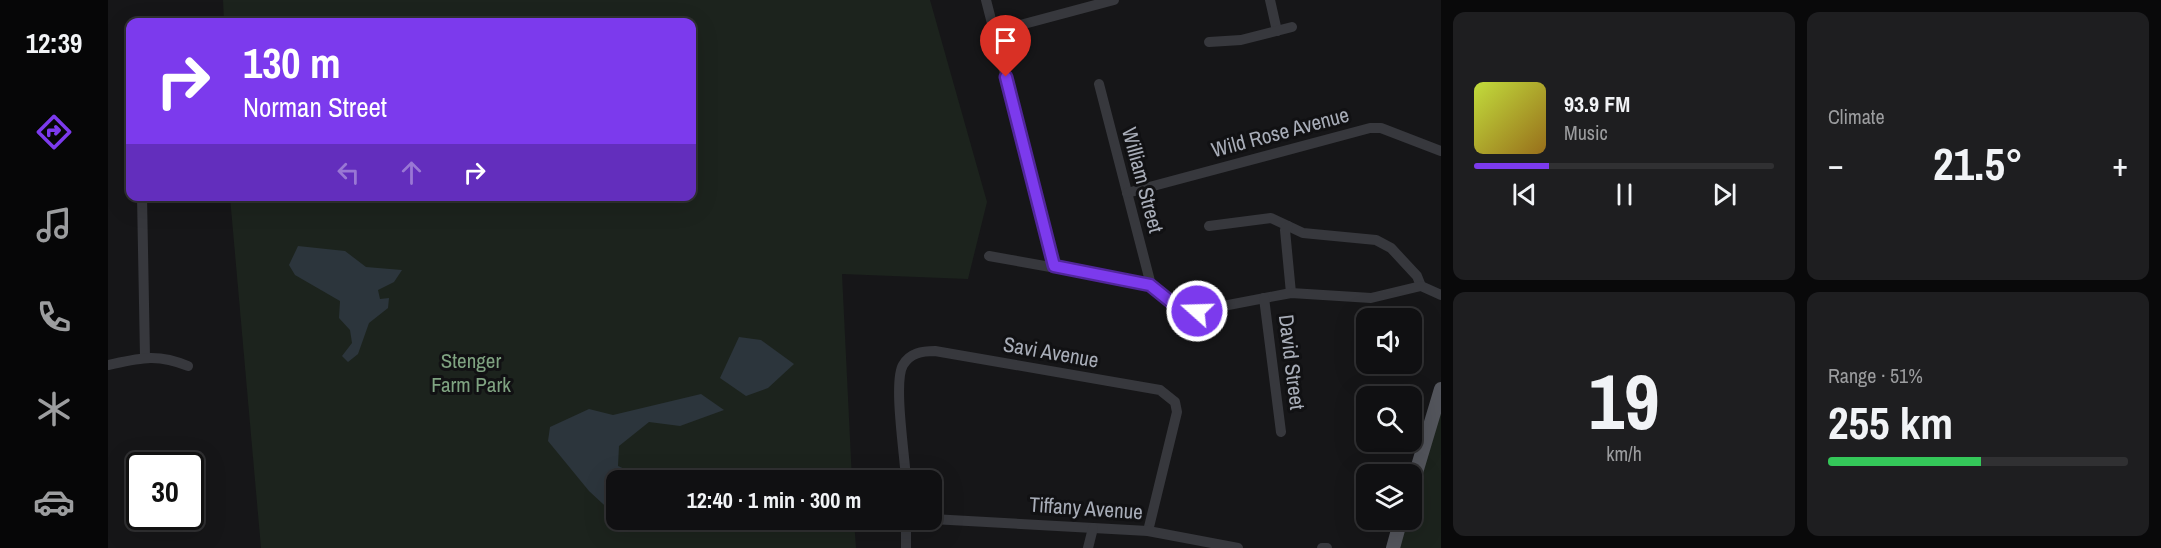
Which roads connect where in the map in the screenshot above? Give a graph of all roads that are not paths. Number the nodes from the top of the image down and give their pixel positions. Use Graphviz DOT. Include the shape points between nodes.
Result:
graph roads {
  1 [pos="986,0"];
  2 [pos="1113,0"];
  3 [pos="1270,0"];
  4 [pos="1292,27"];
  5 [pos="1277,31"];
  6 [pos="994,32"];
  7 [pos="1209,42"];
  8 [pos="1098,84"];
  9 [pos="1441,151"];
  10 [pos="1126,193"];
  11 [pos="142,201"];
  12 [pos="1209,226"];
  13 [pos="1288,226"];
  14 [pos="989,256"];
  15 [pos="1054,266"];
  16 [pos="1150,285"];
  17 [pos="1421,286"];
  18 [pos="1291,293"];
  19 [pos="1441,295"];
  20 [pos="1264,298"];
  21 [pos="145,357"];
  22 [pos="108,365"];
  23 [pos="188,366"];
  24 [pos="1441,389"];
  25 [pos="1281,432"];
  26 [pos="1419,464"];
  27 [pos="905,470"];
  28 [pos="942,520"];
  29 [pos="1093,528"];
  30 [pos="906,530"];
  31 [pos="1398,530"];
  32 [pos="1148,531"];
  33 [pos="1210,546"];
  34 [pos="906,548"];
  35 [pos="1088,548"];
  36 [pos="1238,548"];
  37 [pos="1322,548"];
  38 [pos="1327,548"];
  39 [pos="1392,548"];
  1 -- 6 [label="street"];
  2 -- 6 [label="street"];
  3 -- 5 [label="street"];
  4 -- 5 [label="street"];
  5 -- 7 [label="street" via="1226,43"];
  6 -- 15 [label="street"];
  8 -- 10 [label="street, William Street"];
  9 -- 10 [label="street, Wild Rose Avenue" via="1381,128 1370,128"];
  10 -- 16 [label="street, William Street"];
  11 -- 21 [label="street"];
  12 -- 13 [label="street" via="1271,218"];
  13 -- 17 [label="street" via="1310,234 1383,243 1417,276"];
  13 -- 18 [label="street" via="1285,230"];
  14 -- 15 [label="street"];
  15 -- 16 [label="street"];
  16 -- 20 [label="street" via="1176,306 1197,311"];
  17 -- 18 [label="street" via="1371,298"];
  17 -- 19 [label="street"];
  18 -- 20 [label="street"];
  20 -- 25 [label="street, David Street"];
  21 -- 22 [label="street"];
  21 -- 23 [label="street" via="170,359"];
  24 -- 26 [label="main road"];
  27 -- 32 [label="street, Savi Avenue" via="899,382 904,364 916,353 935,351 1160,390 1175,402 1178,412"];
  28 -- 29 [label="street, Tiffany Avenue"];
  29 -- 32 [label="street, Tiffany Avenue"];
  29 -- 35 [label="street"];
  30 -- 34 [label="street"];
  31 -- 39 [label="main road"];
  32 -- 33 [label="street, Tiffany Avenue"];
  33 -- 36 [label="street, Tiffany Avenue"];
  37 -- 38 [label="street"];
}
